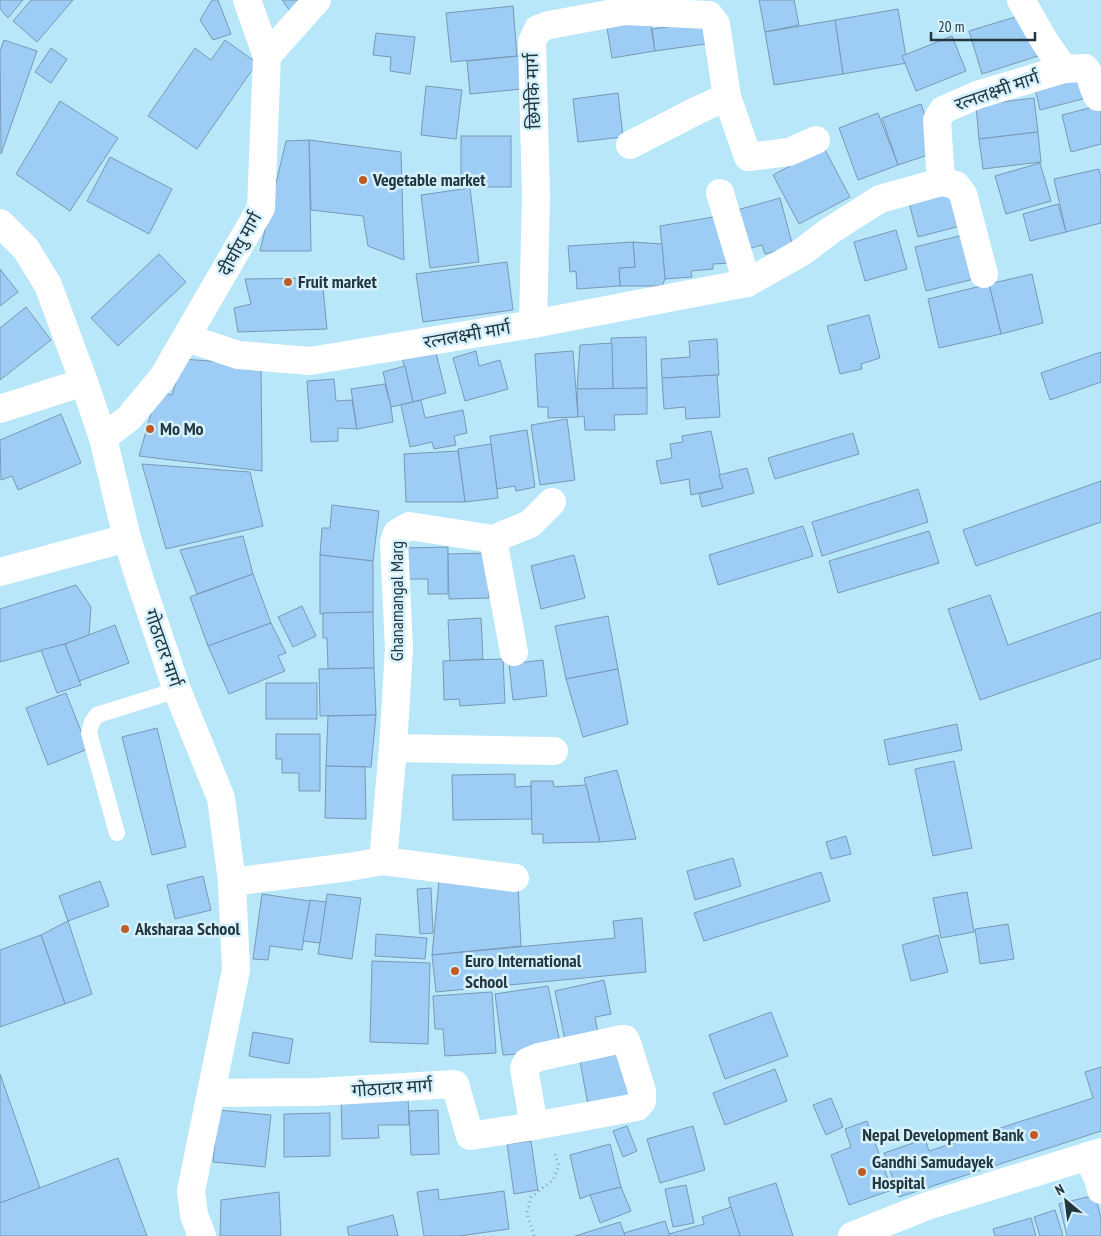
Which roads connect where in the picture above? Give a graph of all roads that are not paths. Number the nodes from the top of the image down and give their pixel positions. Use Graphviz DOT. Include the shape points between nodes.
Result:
graph roads {
  1 [pos="247,0"];
  2 [pos="317,0"];
  3 [pos="1021,0"];
  4 [pos="267,56"];
  5 [pos="1064,69"];
  6 [pos="728,97"];
  7 [pos="1101,97"];
  8 [pos="816,140"];
  9 [pos="630,145"];
  10 [pos="941,182"];
  11 [pos="720,193"];
  12 [pos="0,223"];
  13 [pos="984,274"];
  14 [pos="747,283"];
  15 [pos="532,324"];
  16 [pos="186,338"];
  17 [pos="84,382"];
  18 [pos="0,409"];
  19 [pos="103,438"];
  20 [pos="552,502"];
  21 [pos="127,538"];
  22 [pos="493,538"];
  23 [pos="0,572"];
  24 [pos="514,652"];
  25 [pos="177,690"];
  26 [pos="393,748"];
  27 [pos="554,751"];
  28 [pos="117,833"];
  29 [pos="383,861"];
  30 [pos="515,878"];
  31 [pos="232,882"];
  32 [pos="211,1093"];
  33 [pos="534,1126"];
  34 [pos="1094,1154"];
  35 [pos="1101,1190"];
  36 [pos="202,1236"];
  37 [pos="852,1236"];
  1 -- 4 [label="street"];
  2 -- 4 [label="street"];
  3 -- 5 [label="street, रत्नलक्ष्मी मार्ग"];
  4 -- 16 [label="street, दीर्घायु मार्ग" via="261,208"];
  5 -- 7 [label="street, रत्नलक्ष्मी मार्ग" via="1084,68 1088,71 1096,93"];
  5 -- 10 [label="street, रत्नलक्ष्मी मार्ग" via="977,95 943,110 937,120"];
  6 -- 8 [label="street, छिमेकि मार्ग" via="748,157 789,152"];
  6 -- 9 [label="street"];
  6 -- 15 [label="street, छिमेकि मार्ग" via="716,24 709,14 625,11 538,29 532,42 536,196"];
  10 -- 13 [label="street" via="956,185 963,194"];
  10 -- 14 [label="street, रत्नलक्ष्मी मार्ग" via="880,199 802,252"];
  11 -- 14 [label="street"];
  12 -- 17 [label="street, गोठाटार मार्ग" via="26,249 48,285"];
  14 -- 15 [label="street, रत्नलक्ष्मी मार्ग"];
  15 -- 16 [label="street, रत्नलक्ष्मी मार्ग" via="310,361 238,355"];
  16 -- 19 [label="street, दीर्घायु मार्ग" via="146,398 129,418"];
  17 -- 18 [label="street"];
  17 -- 19 [label="street, गोठाटार मार्ग"];
  19 -- 21 [label="street, गोठाटार मार्ग"];
  20 -- 22 [label="street, Ghanamangal Marg" via="530,524"];
  21 -- 23 [label="street"];
  21 -- 25 [label="street, गोठाटार मार्ग"];
  22 -- 24 [label="street"];
  22 -- 26 [label="street, Ghanamangal Marg" via="409,526 397,532 394,542 398,649"];
  25 -- 28 [label="lane" via="98,715 92,722 89,733"];
  25 -- 31 [label="street, गोठाटार मार्ग" via="221,798"];
  26 -- 27 [label="street"];
  26 -- 29 [label="street, Ghanamangal Marg"];
  29 -- 30 [label="street"];
  29 -- 31 [label="street"];
  31 -- 32 [label="street, गोठाटार मार्ग" via="236,970"];
  32 -- 33 [label="street, गोठाटार मार्ग" via="317,1092 455,1084 470,1136"];
  32 -- 36 [label="street, गोठाटार मार्ग" via="190,1191"];
  34 -- 35 [label="street"];
  34 -- 37 [label="street" via="928,1206"];
}
